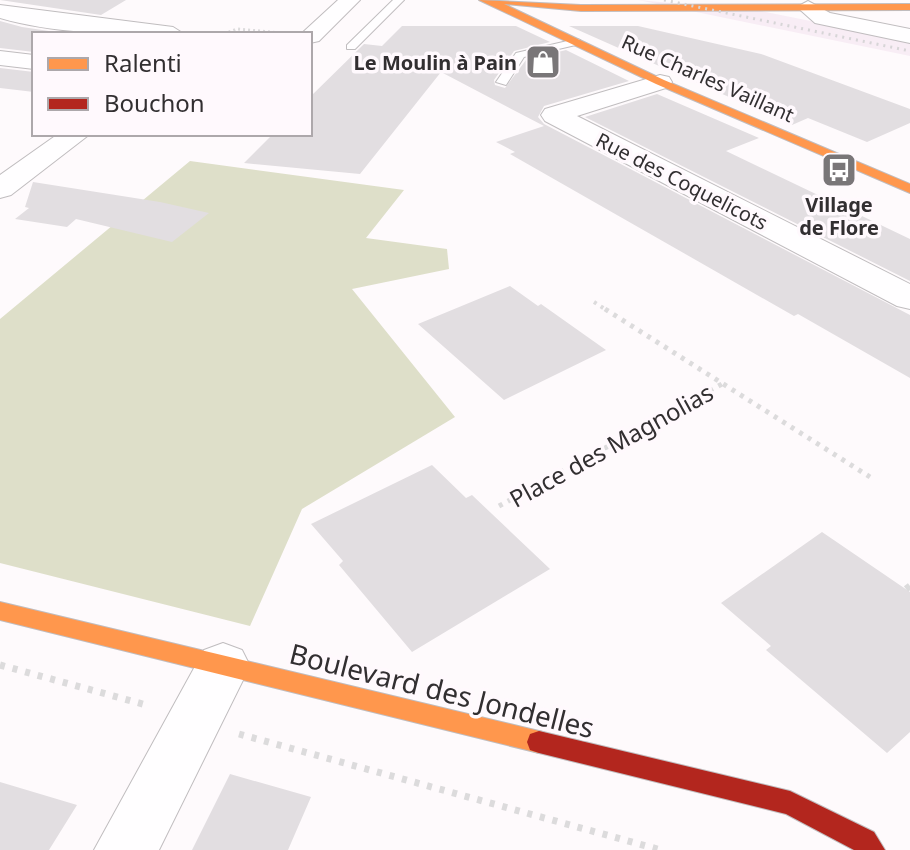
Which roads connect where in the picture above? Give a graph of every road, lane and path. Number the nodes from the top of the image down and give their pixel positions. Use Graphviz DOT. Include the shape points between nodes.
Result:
graph roads {
  1 [pos="48,0"];
  2 [pos="350,0"];
  3 [pos="399,0"];
  4 [pos="483,0"];
  5 [pos="490,1"];
  6 [pos="739,3"];
  7 [pos="808,7"];
  8 [pos="910,7"];
  9 [pos="9,9"];
  10 [pos="160,32"];
  11 [pos="229,32"];
  12 [pos="269,32"];
  13 [pos="305,32"];
  14 [pos="910,36"];
  15 [pos="576,42"];
  16 [pos="351,47"];
  17 [pos="0,58"];
  18 [pos="32,62"];
  19 [pos="502,82"];
  20 [pos="660,82"];
  21 [pos="73,136"];
  22 [pos="0,152"];
  23 [pos="42,158"];
  24 [pos="0,189"];
  25 [pos="910,189"];
  26 [pos="910,298"];
  27 [pos="594,302"];
  28 [pos="722,384"];
  29 [pos="870,477"];
  30 [pos="499,506"];
  31 [pos="0,611"];
  32 [pos="0,665"];
  33 [pos="223,666"];
  34 [pos="197,719"];
  35 [pos="868,846"];
  36 [pos="126,850"];
  37 [pos="661,850"];
  1 -- 9 [label="street"];
  2 -- 13 [label="street"];
  3 -- 16 [label="lane"];
  4 -- 5 [label="main road"];
  5 -- 6 [label="main road" via="581,8"];
  5 -- 15 [label="main road, Rue Charles Vaillant"];
  6 -- 7 [label="main road"];
  7 -- 8 [label="main road"];
  7 -- 14 [label="street" via="823,18"];
  9 -- 10 [label="street"];
  11 -- 12 [label="path"];
  15 -- 19 [label="lane" via="520,55"];
  15 -- 20 [label="main road, Rue Charles Vaillant"];
  17 -- 18 [label="street"];
  20 -- 25 [label="main road, Rue Charles Vaillant"];
  20 -- 26 [label="street, Rue des Coquelicots" via="554,115"];
  21 -- 23 [label="street"];
  22 -- 23 [label="street"];
  23 -- 24 [label="street"];
  27 -- 28 [label="path, Place des Magnolias"];
  28 -- 29 [label="path, Place des Magnolias"];
  28 -- 30 [label="path, Place des Magnolias"];
  31 -- 33 [label="main road, Boulevard des Jondelles"];
  32 -- 34 [label="path"];
  33 -- 34 [label="street"];
  33 -- 35 [label="main road, Boulevard des Jondelles" via="790,803"];
  34 -- 36 [label="street"];
  34 -- 37 [label="path"];
}
